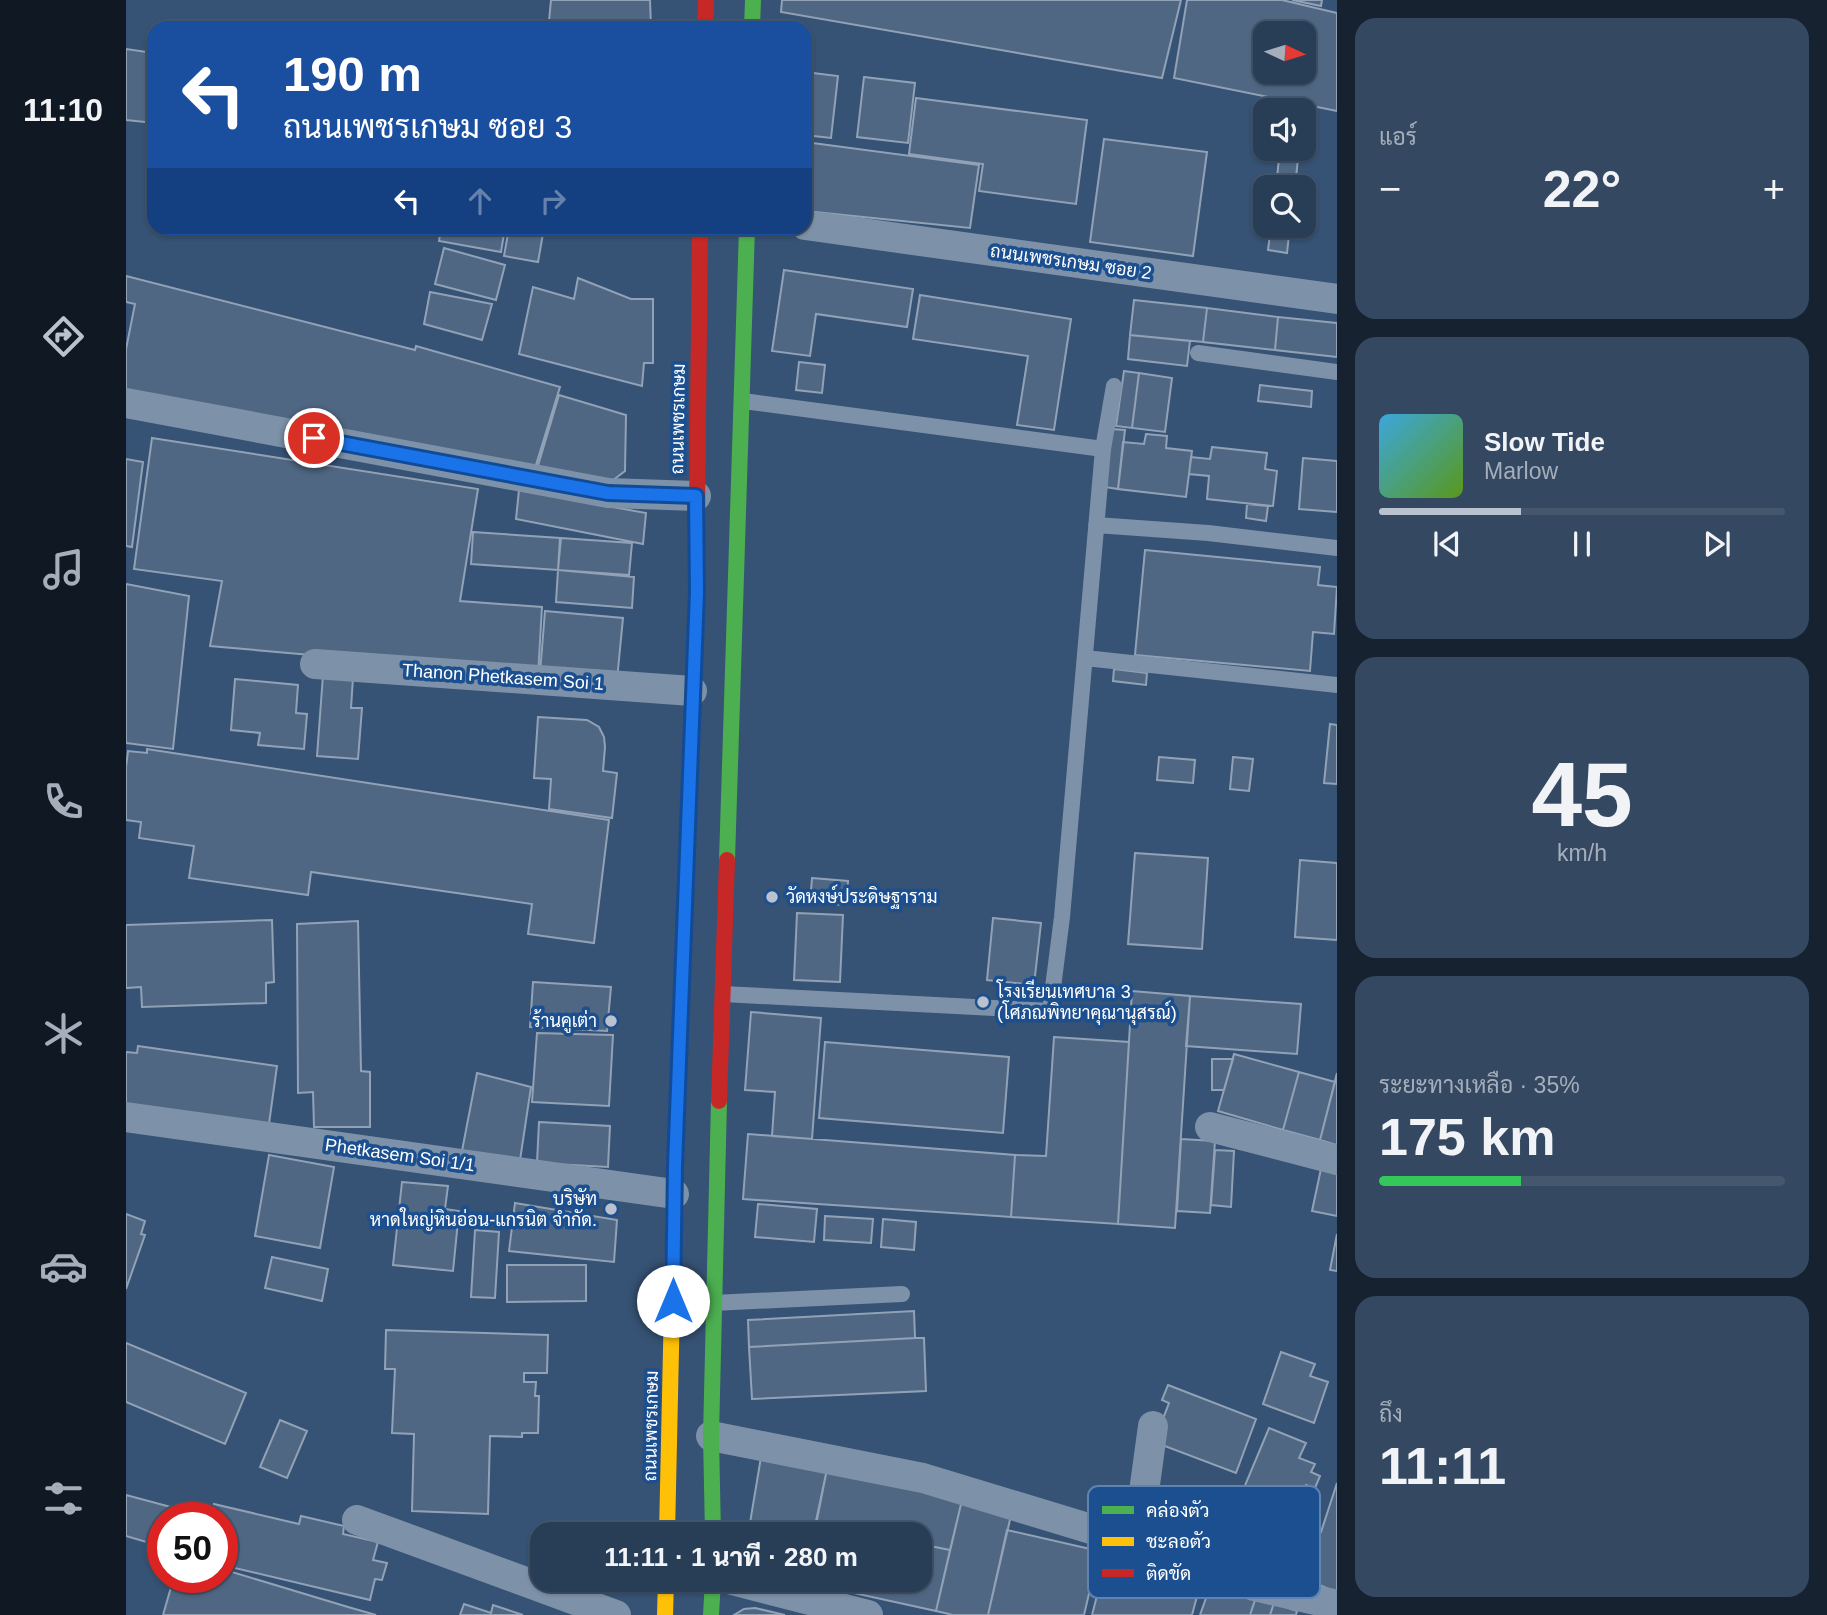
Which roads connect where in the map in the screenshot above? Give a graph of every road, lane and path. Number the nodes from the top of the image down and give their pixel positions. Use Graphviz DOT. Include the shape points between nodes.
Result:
graph roads {
  1 [pos="706,0"];
  2 [pos="753,0"];
  3 [pos="705,21"];
  4 [pos="752,21"];
  5 [pos="812,226"];
  6 [pos="700,235"];
  7 [pos="747,235"];
  8 [pos="1337,299"];
  9 [pos="1198,354"];
  10 [pos="1337,372"];
  11 [pos="1114,386"];
  12 [pos="743,401"];
  13 [pos="126,403"];
  14 [pos="1104,449"];
  15 [pos="696,496"];
  16 [pos="1096,524"];
  17 [pos="1337,548"];
  18 [pos="717,596"];
  19 [pos="1085,658"];
  20 [pos="315,664"];
  21 [pos="1337,685"];
  22 [pos="692,691"];
  23 [pos="723,994"];
  24 [pos="126,1117"];
  25 [pos="1210,1127"];
  26 [pos="1337,1160"];
  27 [pos="674,1194"];
  28 [pos="902,1294"];
  29 [pos="693,1302"];
  30 [pos="1153,1426"];
  31 [pos="711,1436"];
  32 [pos="1145,1486"];
  33 [pos="357,1520"];
  34 [pos="668,1522"];
  35 [pos="713,1522"];
  36 [pos="1088,1528"];
  37 [pos="666,1592"];
  38 [pos="712,1592"];
  39 [pos="779,1592"];
  40 [pos="1306,1598"];
  41 [pos="1337,1605"];
  42 [pos="617,1615"];
  43 [pos="665,1615"];
  44 [pos="711,1615"];
  45 [pos="868,1615"];
  1 -- 3 [label="main road"];
  2 -- 4 [label="main road"];
  5 -- 8 [label="street, ถนนเพชรเกษม ซอย 2"];
  6 -- 15 [label="main road, ถนนเพชรเกษม"];
  7 -- 12 [label="main road, ถนนเพชรเกษม"];
  9 -- 10 [label="lane"];
  11 -- 14 [label="lane"];
  12 -- 14 [label="lane"];
  12 -- 18 [label="main road, ถนนเพชรเกษม"];
  13 -- 15 [label="street" via="608,493"];
  14 -- 16 [label="lane"];
  15 -- 18 [label="main road, ถนนเพชรเกษม"];
  16 -- 17 [label="lane"];
  16 -- 19 [label="lane"];
  18 -- 22 [label="main road, ถนนเพชรเกษม"];
  18 -- 23 [label="main road, ถนนเพชรเกษม"];
  19 -- 21 [label="lane"];
  19 -- 23 [label="lane" via="1049,1011"];
  20 -- 22 [label="street, Thanon Phetkasem Soi 1"];
  22 -- 27 [label="main road, ถนนเพชรเกษม"];
  23 -- 29 [label="main road, ถนนเพชรเกษม"];
  24 -- 27 [label="street, Phetkasem Soi 1/1"];
  25 -- 26 [label="street"];
  27 -- 29 [label="main road, ถนนเพชรเกษม"];
  28 -- 29 [label="lane"];
  29 -- 31 [label="main road, ถนนเพชรเกษม"];
  29 -- 34 [label="main road, ถนนเพชรเกษม"];
  30 -- 32 [label="street"];
  31 -- 35 [label="main road, ถนนเพชรเกษม"];
  31 -- 36 [label="street" via="923,1478"];
  33 -- 42 [label="street"];
  37 -- 43 [label="main road"];
  38 -- 44 [label="main road"];
  39 -- 45 [label="street"];
  40 -- 41 [label="street"];
}
